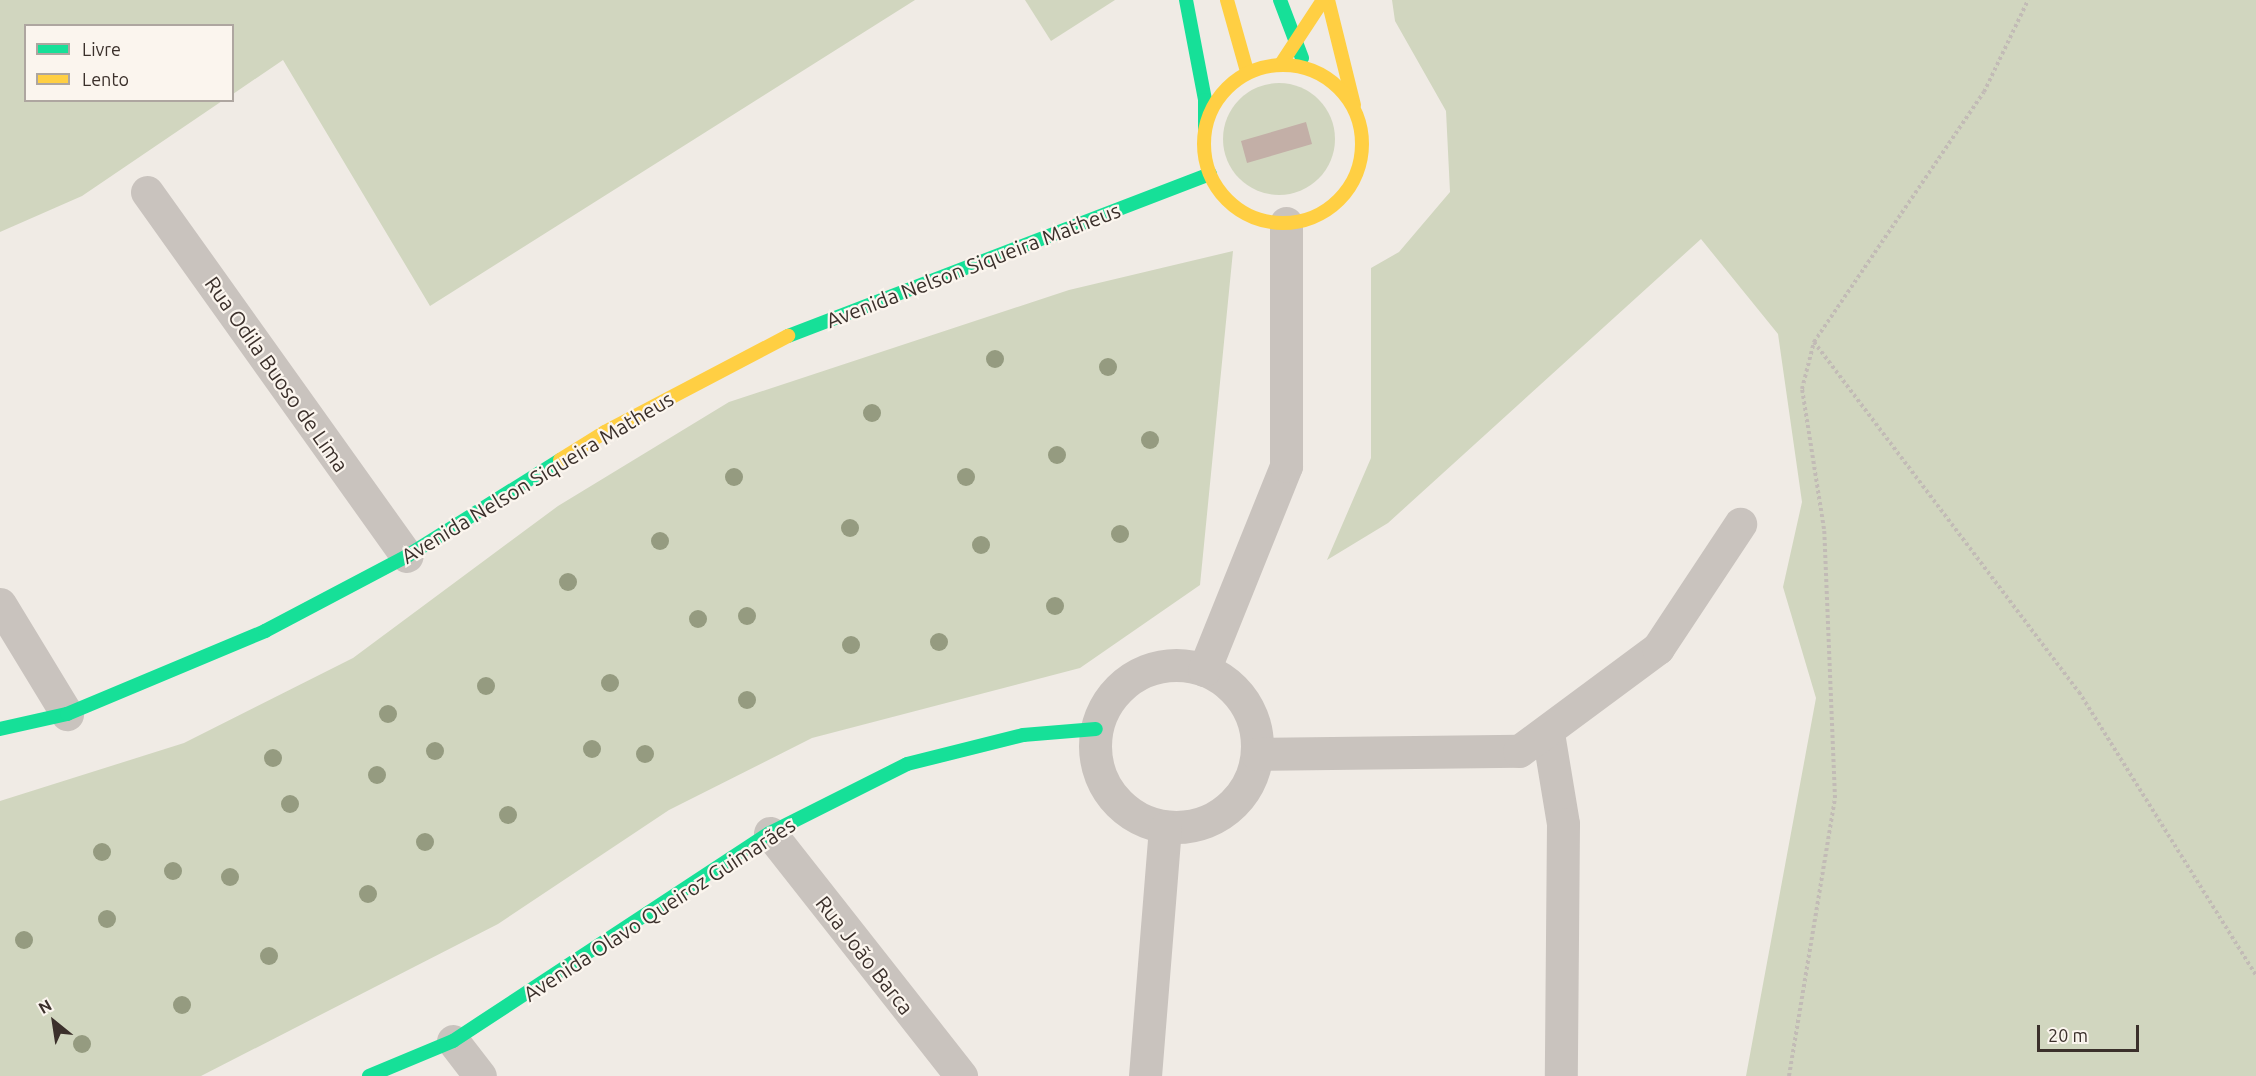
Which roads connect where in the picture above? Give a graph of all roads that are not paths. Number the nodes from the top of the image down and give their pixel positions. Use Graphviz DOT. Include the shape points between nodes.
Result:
graph roads {
  1 [pos="1186,0"];
  2 [pos="1227,0"];
  3 [pos="1280,0"];
  4 [pos="1323,0"];
  5 [pos="1328,0"];
  6 [pos="1296,46"];
  7 [pos="1281,64"];
  8 [pos="1307,68"];
  9 [pos="1247,71"];
  10 [pos="1355,109"];
  11 [pos="1205,129"];
  12 [pos="1210,174"];
  13 [pos="147,192"];
  14 [pos="1286,223"];
  15 [pos="1740,524"];
  16 [pos="407,556"];
  17 [pos="0,604"];
  18 [pos="1204,670"];
  19 [pos="68,714"];
  20 [pos="0,729"];
  21 [pos="1096,729"];
  22 [pos="1548,733"];
  23 [pos="1257,754"];
  24 [pos="1165,829"];
  25 [pos="770,833"];
  26 [pos="453,1041"];
  27 [pos="369,1076"];
  28 [pos="480,1076"];
  29 [pos="960,1076"];
  30 [pos="1146,1076"];
  31 [pos="1561,1076"];
  1 -- 11 [label="street" via="1205,100"];
  2 -- 9 [label="street"];
  3 -- 6 [label="street"];
  4 -- 6 [label="street"];
  5 -- 10 [label="street"];
  6 -- 7 [label="street"];
  6 -- 8 [label="street"];
  7 -- 8 [label="street"];
  7 -- 9 [label="street"];
  8 -- 10 [label="street" via="1343,92"];
  9 -- 11 [label="street" via="1224,91"];
  10 -- 14 [label="street" via="1362,135 1360,160 1351,185 1334,204 1311,218"];
  11 -- 12 [label="street" via="1204,152"];
  12 -- 14 [label="street" via="1222,195 1240,210 1262,220"];
  12 -- 16 [label="street, Avenida Nelson Siqueira Matheus" via="777,340 605,432"];
  13 -- 16 [label="street, Rua Odila Buoso de Lima"];
  14 -- 18 [label="street" via="1286,466"];
  15 -- 22 [label="street" via="1658,648"];
  16 -- 19 [label="street, Avenida Nelson Siqueira Matheus" via="265,631"];
  17 -- 19 [label="street"];
  18 -- 21 [label="street" via="1177,665 1125,682 1107,703"];
  18 -- 23 [label="street" via="1239,694 1257,733"];
  19 -- 20 [label="street, Avenida Nelson Siqueira Matheus"];
  21 -- 24 [label="street" via="1095,757 1103,783 1119,805 1142,821"];
  21 -- 25 [label="street, Avenida Olavo Queiroz Guimarães" via="1023,735 907,764"];
  22 -- 23 [label="street" via="1519,751"];
  22 -- 31 [label="street" via="1563,824"];
  23 -- 24 [label="street" via="1251,779 1231,806 1194,826"];
  24 -- 30 [label="street"];
  25 -- 26 [label="street, Avenida Olavo Queiroz Guimarães"];
  25 -- 29 [label="street, Rua João Barca"];
  26 -- 27 [label="street, Avenida Olavo Queiroz Guimarães"];
  26 -- 28 [label="street"];
}
